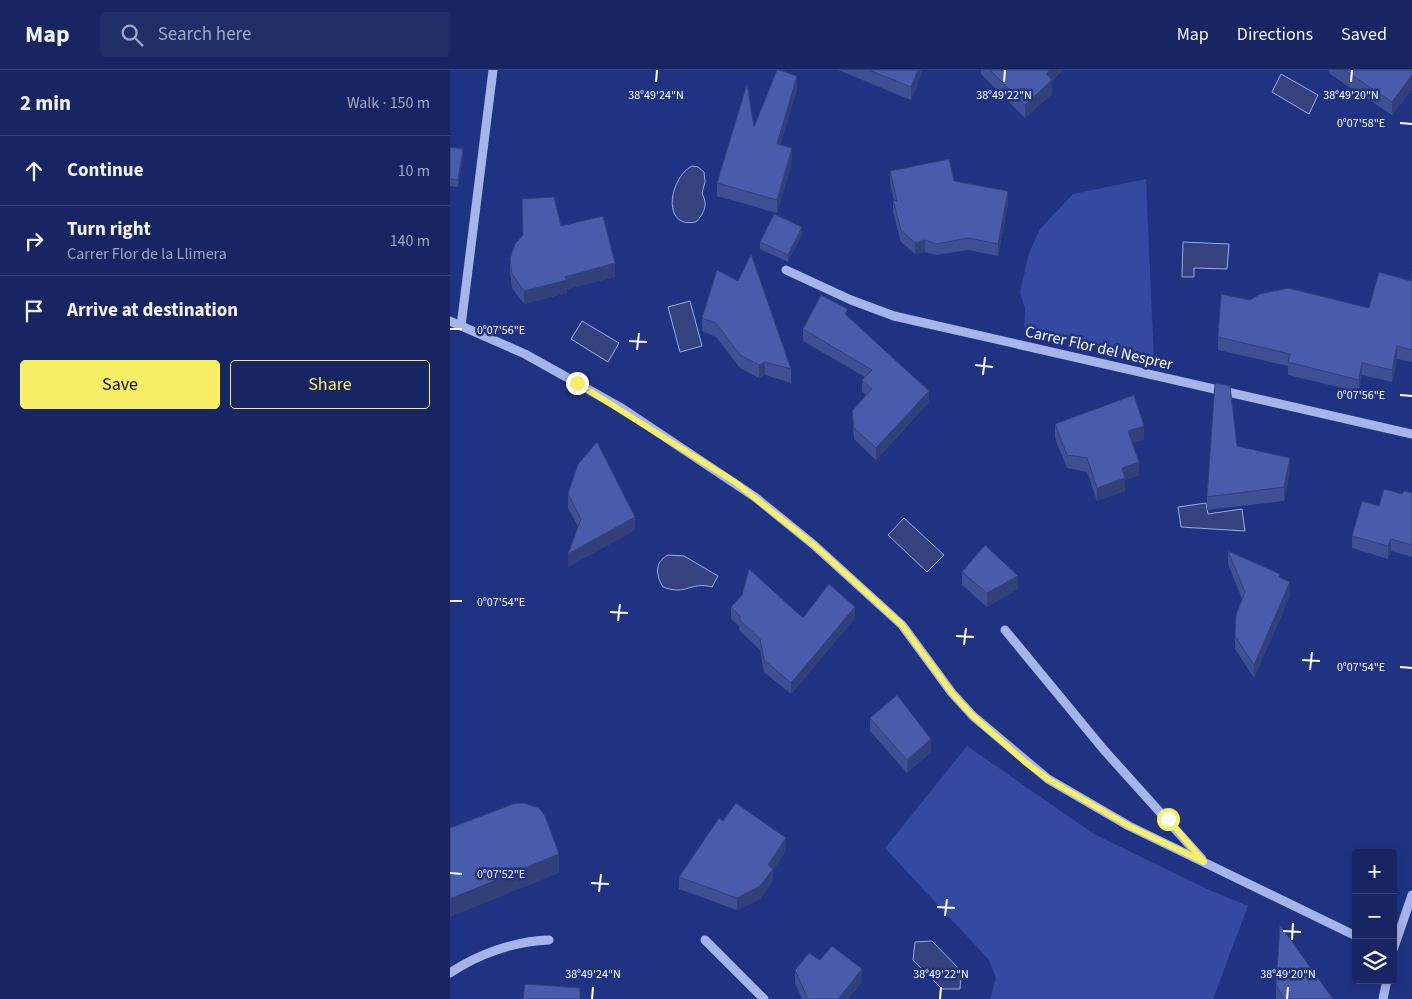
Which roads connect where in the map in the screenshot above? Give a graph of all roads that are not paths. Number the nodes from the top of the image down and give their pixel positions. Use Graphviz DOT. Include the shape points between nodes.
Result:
graph roads {
  1 [pos="493,70"];
  2 [pos="786,270"];
  3 [pos="450,321"];
  4 [pos="462,326"];
  5 [pos="1412,434"];
  6 [pos="1005,630"];
  7 [pos="1204,862"];
  8 [pos="1412,895"];
  9 [pos="1352,934"];
  10 [pos="1397,939"];
  11 [pos="549,940"];
  12 [pos="705,940"];
  13 [pos="450,973"];
  14 [pos="1386,984"];
  15 [pos="764,999"];
  16 [pos="1383,999"];
  1 -- 4 [label="street"];
  2 -- 5 [label="street, Carrer Flor del Nesprer" via="894,316"];
  3 -- 4 [label="street"];
  4 -- 7 [label="street" via="525,354 577,383 735,482 814,545 902,625 952,693 1025,762 1129,826"];
  6 -- 7 [label="street" via="1104,750"];
  7 -- 9 [label="street"];
  8 -- 10 [label="street"];
  11 -- 13 [label="street" via="536,940 474,959"];
  12 -- 15 [label="street"];
  14 -- 16 [label="street"];
}
